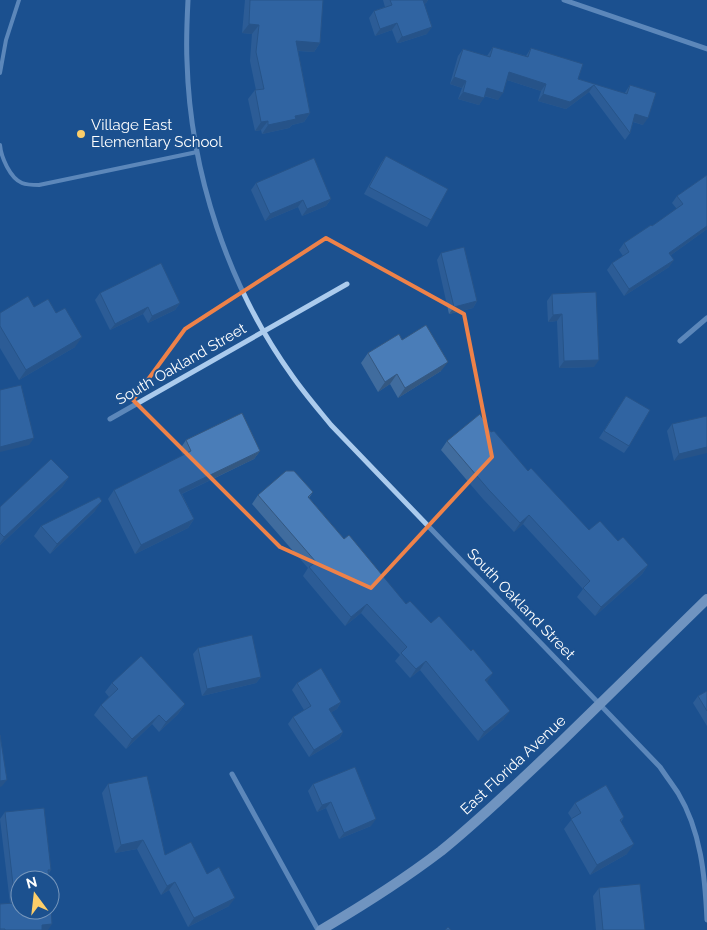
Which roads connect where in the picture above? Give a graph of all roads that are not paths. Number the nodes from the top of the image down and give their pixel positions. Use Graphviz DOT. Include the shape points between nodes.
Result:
graph roads {
  1 [pos="19,0"];
  2 [pos="188,0"];
  3 [pos="564,0"];
  4 [pos="707,49"];
  5 [pos="0,73"];
  6 [pos="0,145"];
  7 [pos="196,152"];
  8 [pos="347,284"];
  9 [pos="707,318"];
  10 [pos="264,331"];
  11 [pos="680,341"];
  12 [pos="110,419"];
  13 [pos="707,599"];
  14 [pos="600,704"];
  15 [pos="232,774"];
  16 [pos="707,920"];
  17 [pos="320,930"];
  1 -- 5 [label="lane" via="6,40"];
  2 -- 7 [label="street, South Oakland Street" via="186,61"];
  3 -- 4 [label="street"];
  6 -- 7 [label="lane" via="0,153 9,172 21,183 38,185"];
  7 -- 10 [label="street, South Oakland Street" via="223,246"];
  8 -- 10 [label="street, South Oakland Street"];
  9 -- 11 [label="street"];
  10 -- 12 [label="street, South Oakland Street"];
  10 -- 14 [label="street, South Oakland Street" via="293,377 331,425"];
  13 -- 14 [label="street, East Florida Avenue"];
  14 -- 16 [label="street, South Oakland Street" via="660,767 678,794 692,824 701,855"];
  14 -- 17 [label="street, East Florida Avenue" via="478,820 440,851 401,880"];
  15 -- 17 [label="street, East Florida Avenue"];
}
